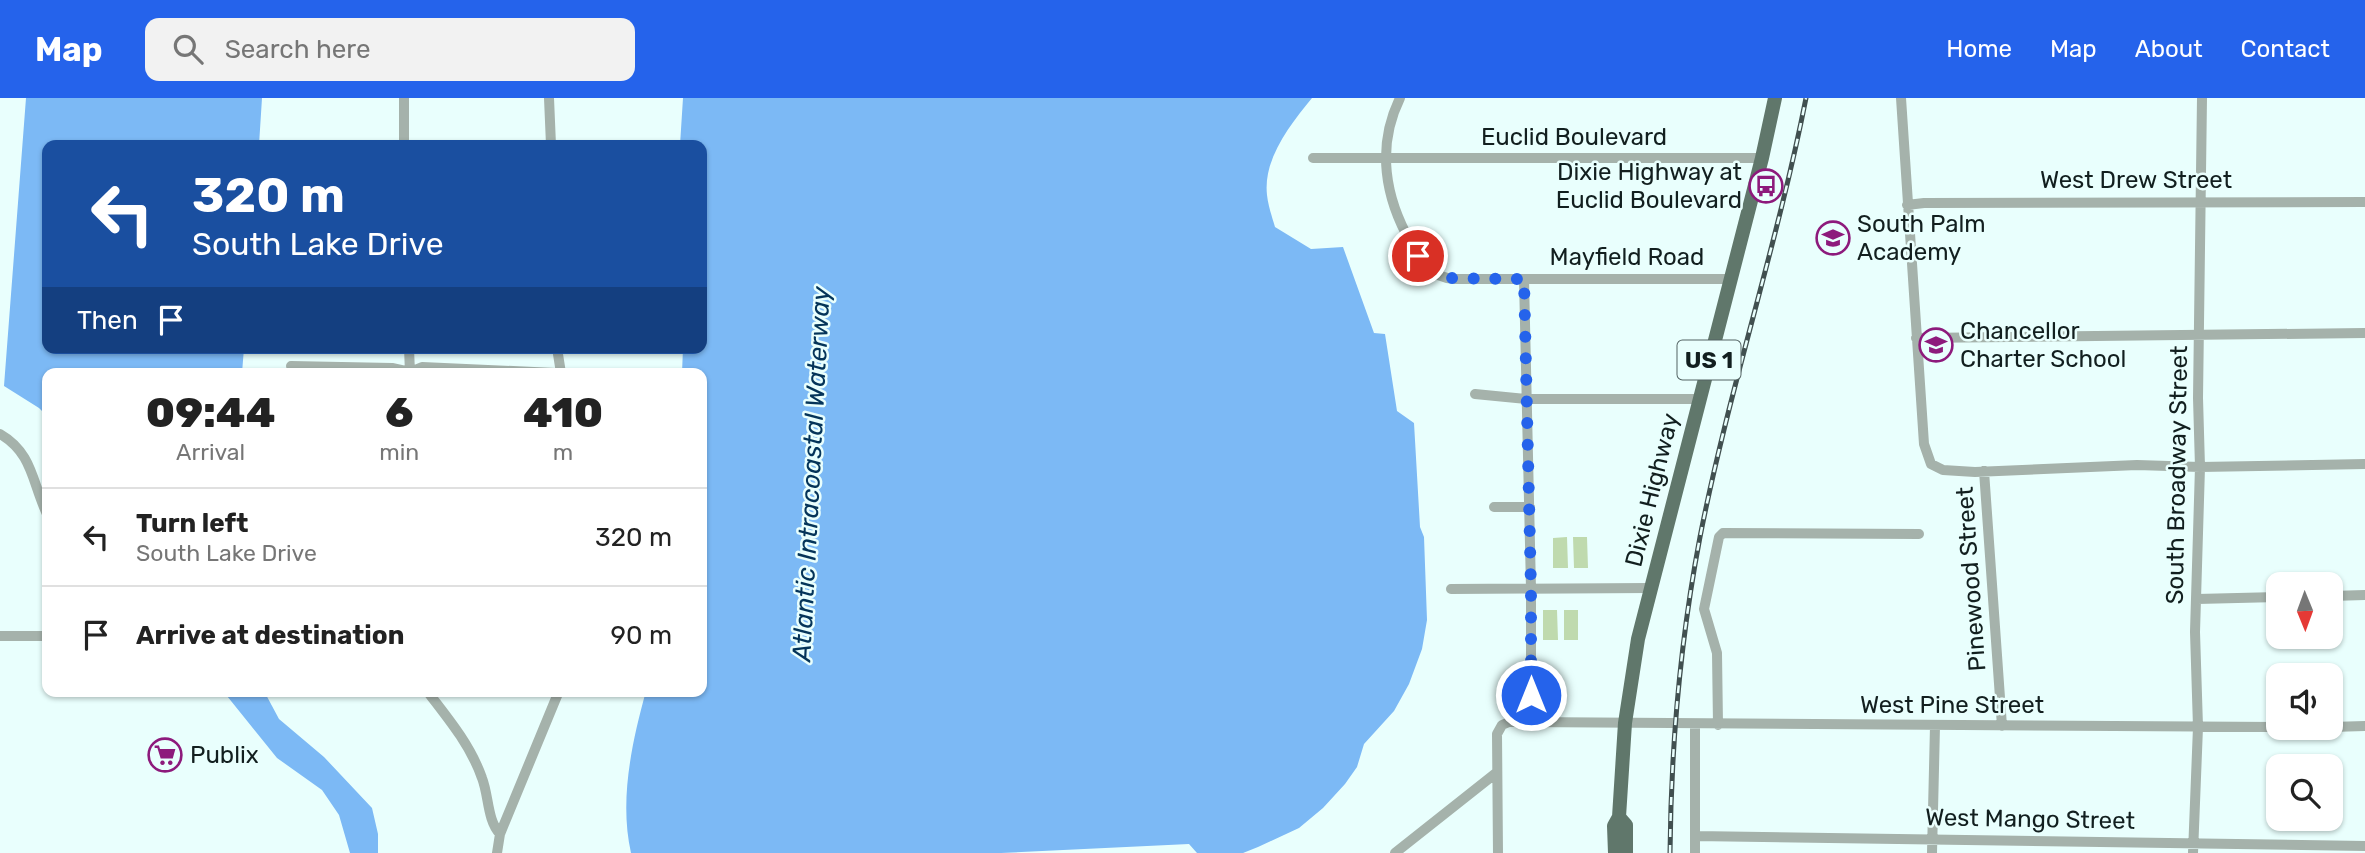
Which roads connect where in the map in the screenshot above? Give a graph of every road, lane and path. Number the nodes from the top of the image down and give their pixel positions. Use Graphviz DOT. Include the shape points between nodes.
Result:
graph roads {
  1 [pos="404,98"];
  2 [pos="549,98"];
  3 [pos="1400,98"];
  4 [pos="1775,98"];
  5 [pos="1901,98"];
  6 [pos="2202,98"];
  7 [pos="404,140"];
  8 [pos="551,140"];
  9 [pos="1313,158"];
  10 [pos="1386,158"];
  11 [pos="1762,158"];
  12 [pos="2201,200"];
  13 [pos="2365,202"];
  14 [pos="1907,205"];
  15 [pos="1524,279"];
  16 [pos="1730,279"];
  17 [pos="2365,333"];
  18 [pos="2199,335"];
  19 [pos="1916,338"];
  20 [pos="291,366"];
  21 [pos="392,368"];
  22 [pos="420,368"];
  23 [pos="444,368"];
  24 [pos="1475,394"];
  25 [pos="1527,398"];
  26 [pos="1699,398"];
  27 [pos="0,433"];
  28 [pos="2365,464"];
  29 [pos="2200,467"];
  30 [pos="1984,471"];
  31 [pos="42,500"];
  32 [pos="1494,507"];
  33 [pos="1530,508"];
  34 [pos="1919,534"];
  35 [pos="1650,588"];
  36 [pos="1451,589"];
  37 [pos="1531,589"];
  38 [pos="2365,595"];
  39 [pos="2343,596"];
  40 [pos="2266,597"];
  41 [pos="2197,600"];
  42 [pos="0,636"];
  43 [pos="42,636"];
  44 [pos="432,697"];
  45 [pos="557,697"];
  46 [pos="1531,722"];
  47 [pos="1625,723"];
  48 [pos="1695,724"];
  49 [pos="1718,724"];
  50 [pos="1935,726"];
  51 [pos="2002,726"];
  52 [pos="2365,726"];
  53 [pos="2198,727"];
  54 [pos="2266,727"];
  55 [pos="2343,727"];
  56 [pos="1496,773"];
  57 [pos="1619,817"];
  58 [pos="500,834"];
  59 [pos="1695,836"];
  60 [pos="1932,839"];
  61 [pos="2365,846"];
  62 [pos="2193,848"];
  63 [pos="497,853"];
  64 [pos="1395,853"];
  65 [pos="1498,853"];
  66 [pos="1615,853"];
  67 [pos="1626,853"];
  68 [pos="1695,853"];
  69 [pos="1932,853"];
  1 -- 7 [label="street"];
  2 -- 8 [label="street"];
  3 -- 10 [label="street" via="1387,134"];
  4 -- 11 [label="main road, Dixie Highway / US 1"];
  5 -- 14 [label="street"];
  6 -- 12 [label="street, South Broadway Street"];
  9 -- 10 [label="street, Euclid Boulevard"];
  10 -- 11 [label="street, Euclid Boulevard"];
  10 -- 15 [label="street, Mayfield Road" via="1389,194 1398,220 1435,275"];
  11 -- 16 [label="main road, Dixie Highway / US 1"];
  12 -- 13 [label="street, West Drew Street"];
  12 -- 14 [label="street, West Drew Street"];
  12 -- 18 [label="street, South Broadway Street"];
  14 -- 19 [label="street"];
  15 -- 16 [label="street, Mayfield Road"];
  15 -- 25 [label="street"];
  16 -- 26 [label="main road, Dixie Highway / US 1"];
  17 -- 18 [label="street"];
  18 -- 19 [label="street"];
  18 -- 29 [label="street, South Broadway Street"];
  19 -- 30 [label="street" via="1924,443 1931,464 1943,470"];
  20 -- 21 [label="street"];
  22 -- 23 [label="street"];
  24 -- 25 [label="street"];
  25 -- 26 [label="street"];
  25 -- 33 [label="street"];
  26 -- 35 [label="main road, Dixie Highway / US 1"];
  27 -- 31 [label="street" via="28,459"];
  28 -- 29 [label="street"];
  29 -- 30 [label="street"];
  29 -- 41 [label="street, South Broadway Street"];
  30 -- 51 [label="street, Pinewood Street"];
  32 -- 33 [label="street"];
  33 -- 37 [label="street"];
  34 -- 49 [label="street" via="1723,533 1704,609 1717,653"];
  35 -- 37 [label="street"];
  35 -- 47 [label="main road, Dixie Highway / US 1"];
  36 -- 37 [label="street"];
  37 -- 46 [label="street"];
  38 -- 39 [label="street"];
  40 -- 41 [label="street"];
  41 -- 53 [label="street, South Broadway Street"];
  42 -- 43 [label="street"];
  44 -- 58 [label="street" via="474,758 494,828"];
  45 -- 58 [label="street"];
  46 -- 47 [label="street, West Pine Street"];
  46 -- 56 [label="street, West Pine Street" via="1502,725 1497,734"];
  47 -- 48 [label="street, West Pine Street"];
  47 -- 57 [label="main road, Dixie Highway / US 1"];
  48 -- 49 [label="street, West Pine Street"];
  48 -- 59 [label="street"];
  49 -- 50 [label="street, West Pine Street"];
  50 -- 51 [label="street, West Pine Street"];
  50 -- 60 [label="street"];
  51 -- 53 [label="street, West Pine Street"];
  52 -- 55 [label="street"];
  53 -- 54 [label="street, West Pine Street"];
  53 -- 62 [label="street, South Broadway Street"];
  56 -- 64 [label="street"];
  56 -- 65 [label="street"];
  57 -- 66 [label="main road, Dixie Highway / US 1" via="1614,826"];
  57 -- 67 [label="main road, Dixie Highway / US 1" via="1626,825"];
  58 -- 63 [label="street"];
  59 -- 60 [label="street, West Mango Street"];
  59 -- 68 [label="street"];
  60 -- 62 [label="street, West Mango Street"];
  60 -- 69 [label="street"];
  61 -- 62 [label="street, West Mango Street"];
}
